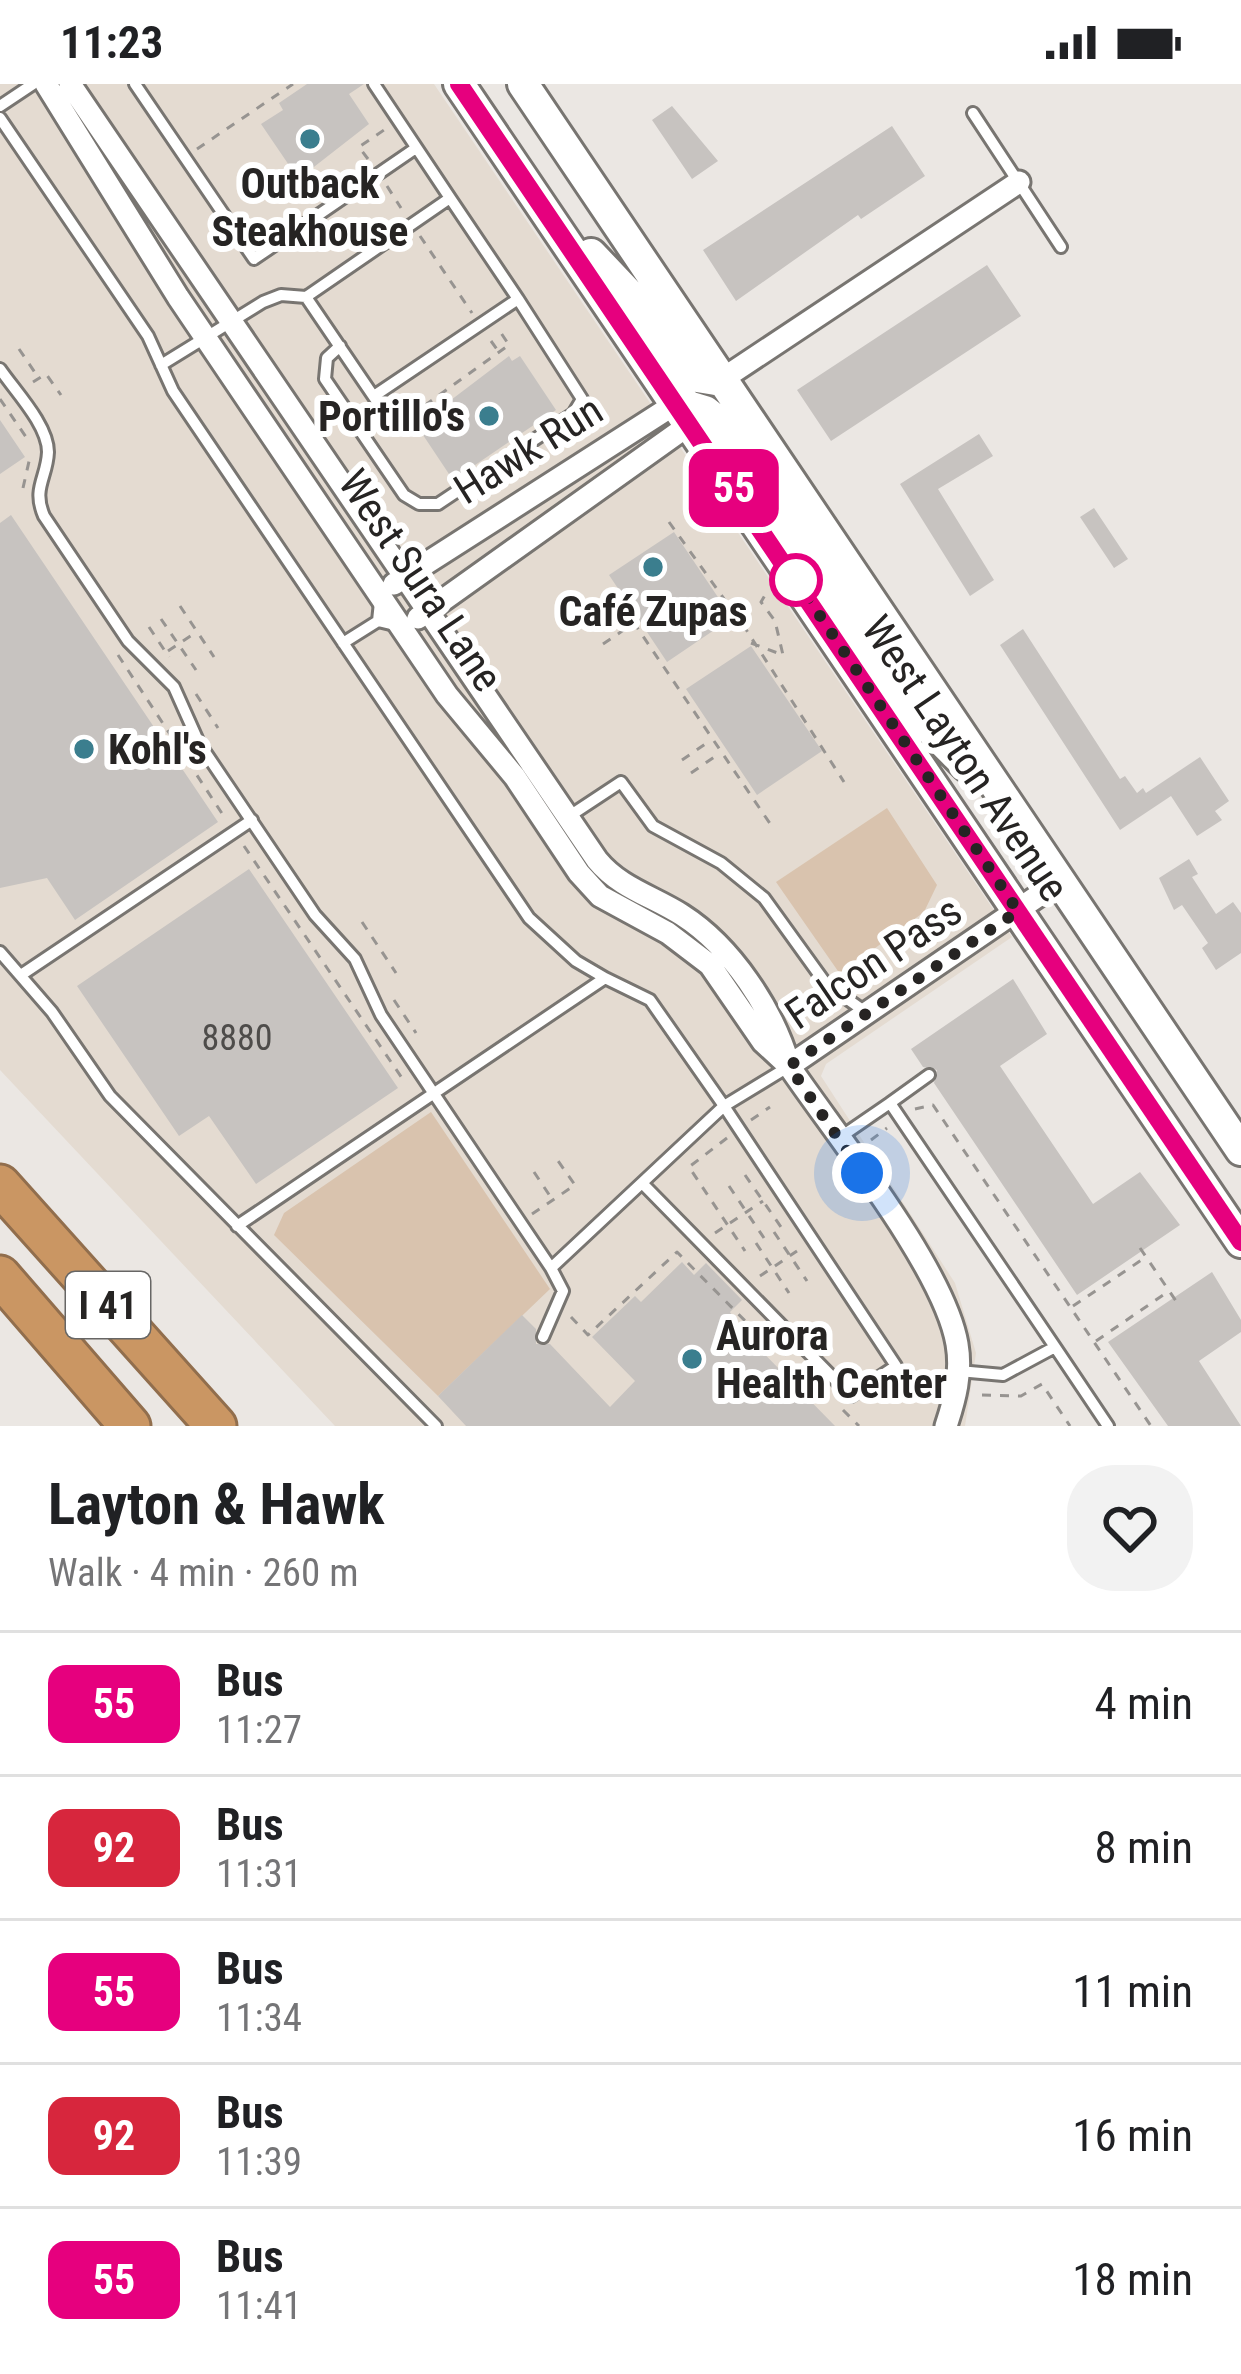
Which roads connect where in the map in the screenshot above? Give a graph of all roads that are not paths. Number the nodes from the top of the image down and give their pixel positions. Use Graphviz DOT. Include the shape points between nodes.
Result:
graph roads {
  1 [pos="33,84"];
  2 [pos="46,84"];
  3 [pos="70,84"];
  4 [pos="137,84"];
  5 [pos="374,84"];
  6 [pos="459,84"];
  7 [pos="523,84"];
  8 [pos="0,106"];
  9 [pos="974,113"];
  10 [pos="0,118"];
  11 [pos="416,148"];
  12 [pos="1019,182"];
  13 [pos="533,192"];
  14 [pos="450,198"];
  15 [pos="1061,247"];
  16 [pos="306,297"];
  17 [pos="518,299"];
  18 [pos="231,321"];
  19 [pos="207,337"];
  20 [pos="340,346"];
  21 [pos="161,364"];
  22 [pos="0,369"];
  23 [pos="722,381"];
  24 [pos="374,397"];
  25 [pos="691,413"];
  26 [pos="395,428"];
  27 [pos="403,578"];
  28 [pos="381,592"];
  29 [pos="427,612"];
  30 [pos="378,621"];
  31 [pos="404,627"];
  32 [pos="343,643"];
  33 [pos="1016,815"];
  34 [pos="252,820"];
  35 [pos="560,823"];
  36 [pos="1060,881"];
  37 [pos="1018,911"];
  38 [pos="0,952"];
  39 [pos="21,975"];
  40 [pos="604,978"];
  41 [pos="868,1014"];
  42 [pos="789,1066"];
  43 [pos="929,1076"];
  44 [pos="434,1094"];
  45 [pos="890,1102"];
  46 [pos="724,1106"];
  47 [pos="838,1138"];
  48 [pos="1241,1150"];
  49 [pos="641,1183"];
  50 [pos="0,1185"];
  51 [pos="237,1226"];
  52 [pos="1241,1242"];
  53 [pos="551,1268"];
  54 [pos="0,1276"];
  55 [pos="0,1295"];
  56 [pos="543,1337"];
  57 [pos="1055,1347"];
  58 [pos="67,1355"];
  59 [pos="959,1371"];
  60 [pos="130,1426"];
  61 [pos="216,1426"];
  62 [pos="436,1426"];
  63 [pos="946,1426"];
  64 [pos="1108,1426"];
  1 -- 8 [label="lane"];
  2 -- 19 [label="street, West Sura Lane"];
  3 -- 18 [label="street, West Sura Lane"];
  4 -- 11 [label="lane" via="254,259"];
  5 -- 11 [label="lane"];
  6 -- 13 [label="main road, West Layton Avenue"];
  7 -- 23 [label="main road, West Layton Avenue"];
  9 -- 12 [label="lane"];
  10 -- 21 [label="lane"];
  11 -- 14 [label="lane"];
  12 -- 15 [label="lane"];
  12 -- 23 [label="street, Hawk Run"];
  13 -- 23 [label="main road" via="627,292 686,375"];
  13 -- 25 [label="main road, West Layton Avenue"];
  14 -- 16 [label="lane"];
  14 -- 17 [label="lane"];
  16 -- 18 [label="lane" via="280,296"];
  16 -- 20 [label="lane"];
  17 -- 20 [label="lane" via="581,399 573,414 438,504 404,495 325,379 327,358"];
  17 -- 24 [label="lane"];
  18 -- 19 [label="lane"];
  18 -- 27 [label="street, West Sura Lane"];
  19 -- 21 [label="lane"];
  19 -- 28 [label="street, West Sura Lane"];
  20 -- 24 [label="lane"];
  21 -- 32 [label="lane"];
  22 -- 34 [label="lane" via="45,436 37,500 44,516 128,641 174,687"];
  23 -- 25 [label="street, Hawk Run"];
  23 -- 25 [label="street"];
  23 -- 33 [label="main road, West Layton Avenue"];
  24 -- 26 [label="lane"];
  25 -- 27 [label="street, Hawk Run"];
  25 -- 29 [label="street, Hawk Run"];
  25 -- 33 [label="main road" via="737,447 922,721"];
  25 -- 37 [label="main road, West Layton Avenue"];
  27 -- 28 [label="street, Hawk Run"];
  27 -- 29 [label="street, West Sura Lane"];
  28 -- 30 [label="lane"];
  28 -- 31 [label="street, West Sura Lane"];
  29 -- 31 [label="street, Hawk Run"];
  29 -- 35 [label="street, West Sura Lane"];
  30 -- 31 [label="lane"];
  30 -- 32 [label="lane"];
  31 -- 35 [label="street, West Sura Lane" via="447,695"];
  32 -- 40 [label="lane" via="529,918"];
  33 -- 36 [label="main road, West Layton Avenue"];
  34 -- 39 [label="lane"];
  34 -- 44 [label="lane" via="355,959"];
  35 -- 41 [label="lane" via="621,782 653,826 764,898 826,984"];
  35 -- 42 [label="street, West Sura Lane" via="612,880 684,916 725,953 779,1031"];
  36 -- 37 [label="street, Falcon Pass"];
  36 -- 48 [label="main road, West Layton Avenue"];
  37 -- 41 [label="street, Falcon Pass"];
  37 -- 52 [label="main road, West Layton Avenue"];
  38 -- 39 [label="lane"];
  39 -- 51 [label="lane" via="110,1096"];
  40 -- 44 [label="lane"];
  40 -- 46 [label="lane" via="650,1000"];
  41 -- 42 [label="street, Falcon Pass"];
  42 -- 46 [label="lane"];
  42 -- 47 [label="street, West Sura Lane"];
  43 -- 45 [label="lane"];
  44 -- 51 [label="lane"];
  44 -- 53 [label="lane"];
  45 -- 47 [label="lane"];
  45 -- 57 [label="lane"];
  46 -- 49 [label="lane"];
  46 -- 49 [label="lane" via="896,1366 851,1396"];
  47 -- 59 [label="street, West Sura Lane" via="933,1278 951,1319"];
  49 -- 53 [label="lane"];
  50 -- 61 [label="highway, I 41"];
  51 -- 62 [label="lane"];
  53 -- 56 [label="lane" via="563,1291"];
  54 -- 58 [label="highway, I 41"];
  55 -- 58 [label="highway"];
  57 -- 59 [label="lane" via="1003,1375"];
  57 -- 64 [label="lane"];
  58 -- 60 [label="highway, I 41"];
  59 -- 63 [label="street, West Sura Lane"];
}
